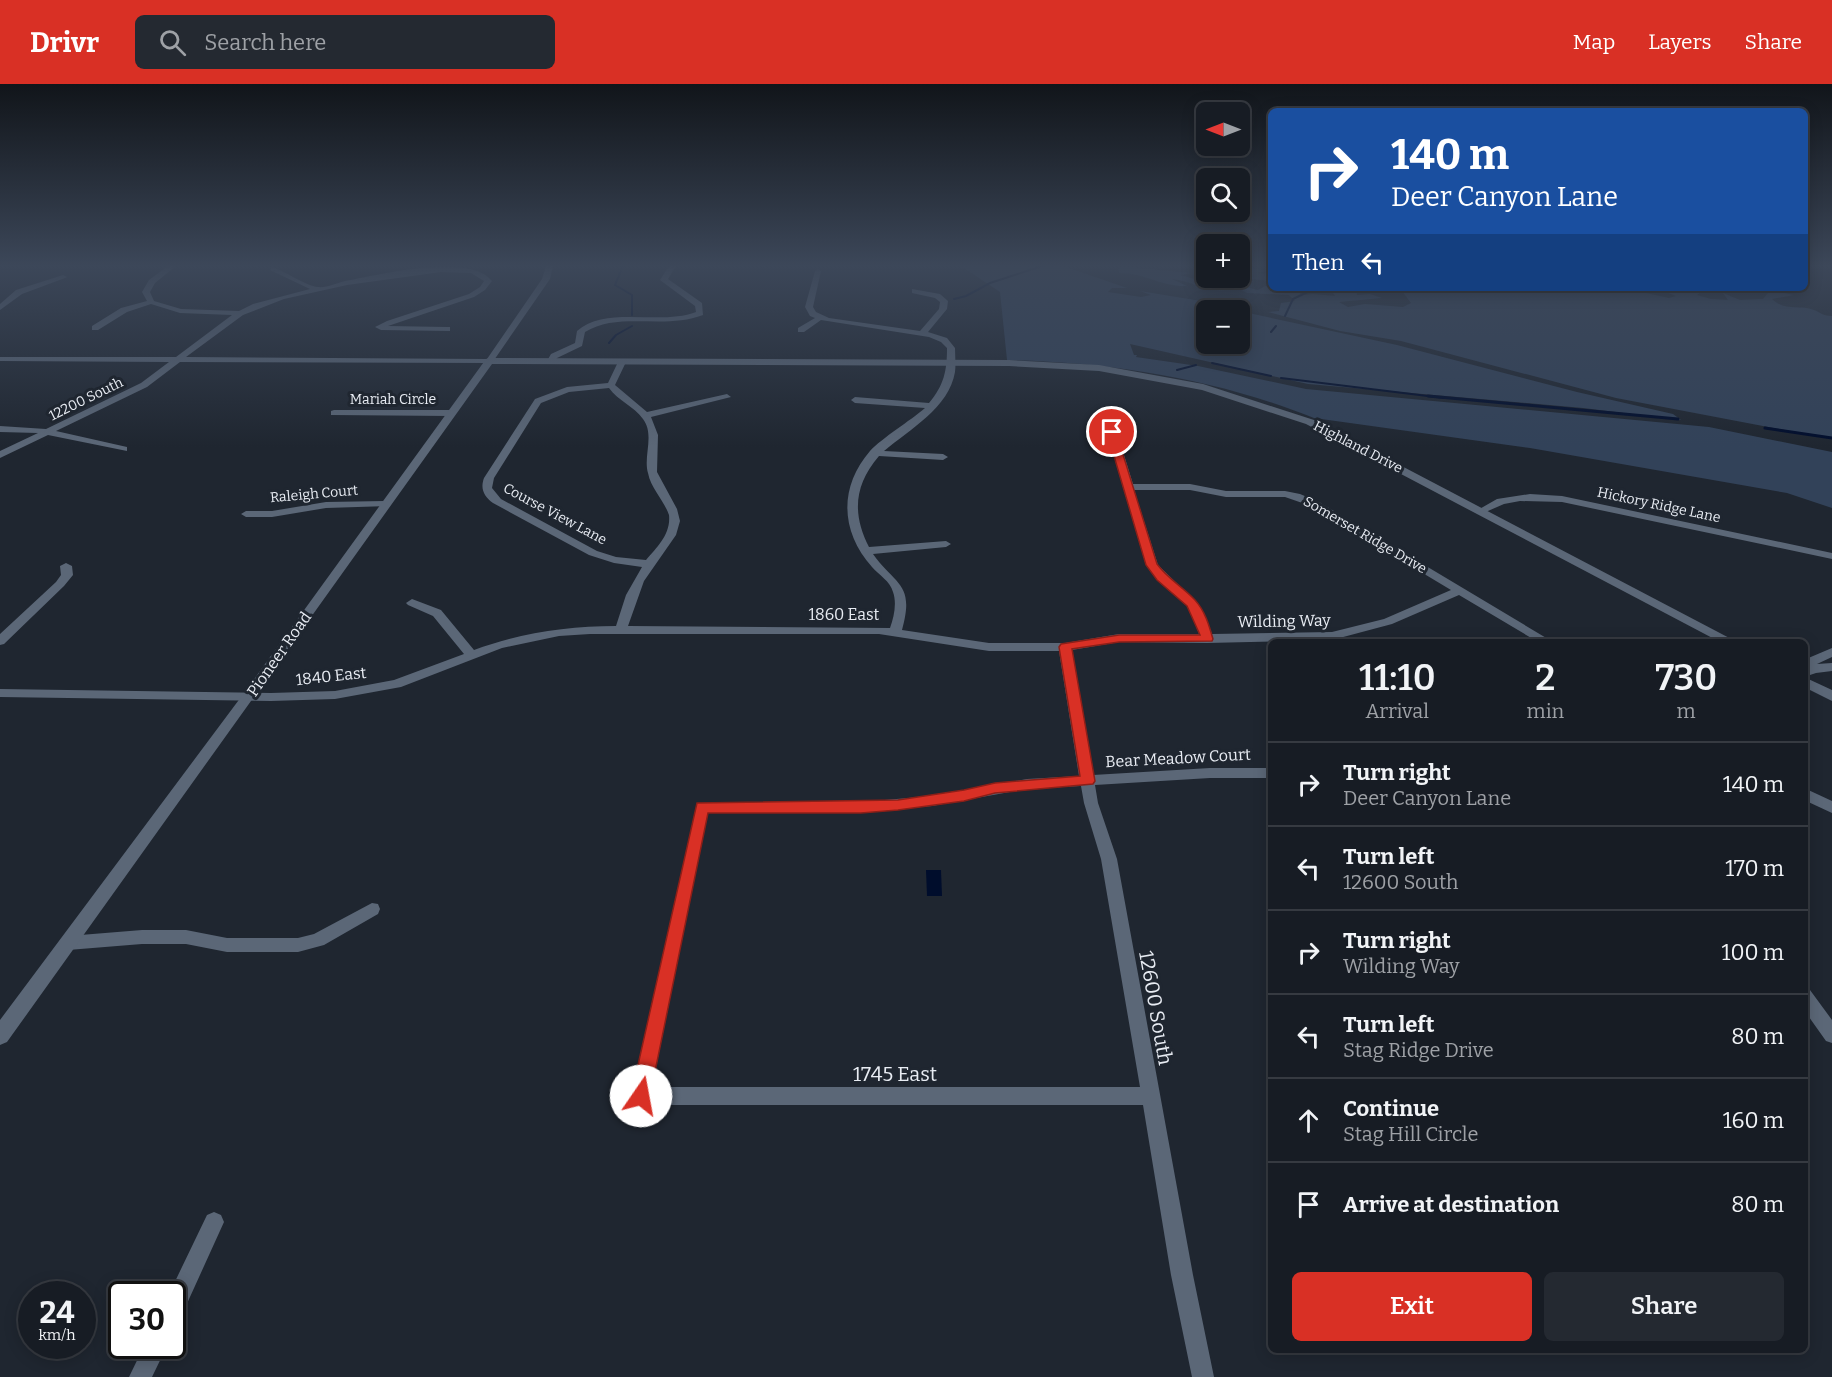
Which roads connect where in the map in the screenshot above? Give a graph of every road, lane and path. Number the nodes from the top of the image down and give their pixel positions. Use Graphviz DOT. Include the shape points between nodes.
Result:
graph roads {
  1 [pos="98,326"];
  2 [pos="223,326"];
  3 [pos="381,326"];
  4 [pos="513,326"];
  5 [pos="589,326"];
  6 [pos="807,326"];
  7 [pos="877,326"];
  8 [pos="929,326"];
  9 [pos="95,328"];
  10 [pos="447,329"];
  11 [pos="801,330"];
  12 [pos="923,333"];
  13 [pos="0,359"];
  14 [pos="180,360"];
  15 [pos="489,361"];
  16 [pos="551,361"];
  17 [pos="622,362"];
  18 [pos="953,362"];
  19 [pos="611,385"];
  20 [pos="727,397"];
  21 [pos="855,400"];
  22 [pos="933,406"];
  23 [pos="334,413"];
  24 [pos="452,413"];
  25 [pos="646,415"];
  26 [pos="1107,416"];
  27 [pos="0,429"];
  28 [pos="48,432"];
  29 [pos="124,449"];
  30 [pos="874,453"];
  31 [pos="0,456"];
  32 [pos="943,457"];
  33 [pos="1128,487"];
  34 [pos="385,504"];
  35 [pos="1481,511"];
  36 [pos="246,514"];
  37 [pos="946,544"];
  38 [pos="866,551"];
  39 [pos="1832,556"];
  40 [pos="648,564"];
  41 [pos="66,566"];
  42 [pos="1460,590"];
  43 [pos="412,603"];
  44 [pos="621,630"];
  45 [pos="895,632"];
  46 [pos="1207,639"];
  47 [pos="1542,639"];
  48 [pos="1724,639"];
  49 [pos="0,641"];
  50 [pos="1065,647"];
  51 [pos="1832,652"];
  52 [pos="471,655"];
  53 [pos="1832,667"];
  54 [pos="1808,671"];
  55 [pos="1808,675"];
  56 [pos="1808,676"];
  57 [pos="0,693"];
  58 [pos="249,696"];
  59 [pos="1832,696"];
  60 [pos="1268,772"];
  61 [pos="1088,781"];
  62 [pos="1808,796"];
  63 [pos="1832,808"];
  64 [pos="372,909"];
  65 [pos="68,943"];
  66 [pos="1808,1001"];
  67 [pos="1832,1035"];
  68 [pos="0,1036"];
  69 [pos="641,1096"];
  70 [pos="1150,1096"];
  71 [pos="214,1222"];
  72 [pos="186,1281"];
  73 [pos="150,1359"];
  74 [pos="141,1377"];
  75 [pos="1203,1377"];
  1 -- 9 [label="street"];
  2 -- 14 [label="street, 12200 South"];
  3 -- 10 [label="street"];
  4 -- 15 [label="street, Pioneer Road"];
  5 -- 16 [label="street" via="581,331 579,344"];
  6 -- 11 [label="street"];
  7 -- 12 [label="street"];
  8 -- 12 [label="street"];
  12 -- 18 [label="street" via="949,344"];
  13 -- 14 [label="street"];
  14 -- 15 [label="street"];
  14 -- 28 [label="street, 12200 South" via="144,385"];
  15 -- 16 [label="street, Highland Drive"];
  15 -- 24 [label="street, Pioneer Road"];
  16 -- 17 [label="street, Highland Drive"];
  17 -- 18 [label="street, Highland Drive"];
  17 -- 19 [label="street"];
  18 -- 22 [label="street" via="951,378"];
  18 -- 35 [label="street, Highland Drive" via="1099,368 1232,395 1310,422"];
  19 -- 25 [label="street"];
  19 -- 40 [label="street, Course View Lane" via="567,390 538,401 486,486 497,501 593,553"];
  20 -- 25 [label="street"];
  21 -- 22 [label="street"];
  22 -- 30 [label="street"];
  23 -- 24 [label="street, Mariah Circle"];
  24 -- 34 [label="street, Pioneer Road"];
  25 -- 40 [label="street" via="654,438 653,474 675,520 669,538"];
  26 -- 33 [label="street"];
  27 -- 28 [label="street"];
  28 -- 29 [label="street"];
  28 -- 31 [label="street, 12200 South"];
  30 -- 32 [label="street"];
  30 -- 38 [label="street" via="860,474 852,498 853,524"];
  33 -- 42 [label="street, Somerset Ridge Drive" via="1190,487 1226,494 1296,496"];
  33 -- 46 [label="street" via="1152,565 1161,578 1191,603"];
  34 -- 36 [label="street, Raleigh Court" via="326,505"];
  34 -- 58 [label="street, Pioneer Road"];
  35 -- 39 [label="street, Hickory Ridge Lane" via="1503,500 1527,495 1562,499"];
  35 -- 48 [label="street, Highland Drive"];
  37 -- 38 [label="street"];
  38 -- 45 [label="street" via="900,592 900,619"];
  40 -- 44 [label="street"];
  41 -- 49 [label="street" via="67,574 60,584"];
  42 -- 46 [label="street, Wilding Way" via="1355,633 1312,638"];
  42 -- 47 [label="street, Somerset Ridge Drive"];
  43 -- 52 [label="street" via="437,613"];
  44 -- 45 [label="street, 1860 East"];
  44 -- 52 [label="street, 1840 East" via="559,632"];
  45 -- 50 [label="street, 1860 East" via="978,647"];
  46 -- 50 [label="street, Wilding Way" via="1119,638"];
  50 -- 61 [label="street, 12600 South"];
  51 -- 54 [label="street" via="1810,662"];
  52 -- 58 [label="street, 1840 East" via="422,675 365,691 304,697"];
  53 -- 55 [label="street"];
  56 -- 59 [label="street"];
  57 -- 58 [label="street, 1840 East"];
  58 -- 65 [label="street, Pioneer Road"];
  60 -- 61 [label="street, Bear Meadow Court"];
  61 -- 69 [label="street, Bear Meadow Court" via="995,788 898,805 702,807"];
  61 -- 70 [label="street, 12600 South" via="1109,859"];
  62 -- 63 [label="street"];
  64 -- 65 [label="street" via="318,940 298,945 227,945 186,937"];
  65 -- 68 [label="street, Pioneer Road"];
  66 -- 67 [label="street"];
  69 -- 70 [label="street, 1745 East"];
  70 -- 75 [label="street, 12600 South"];
  71 -- 72 [label="street"];
  73 -- 74 [label="street"];
}
